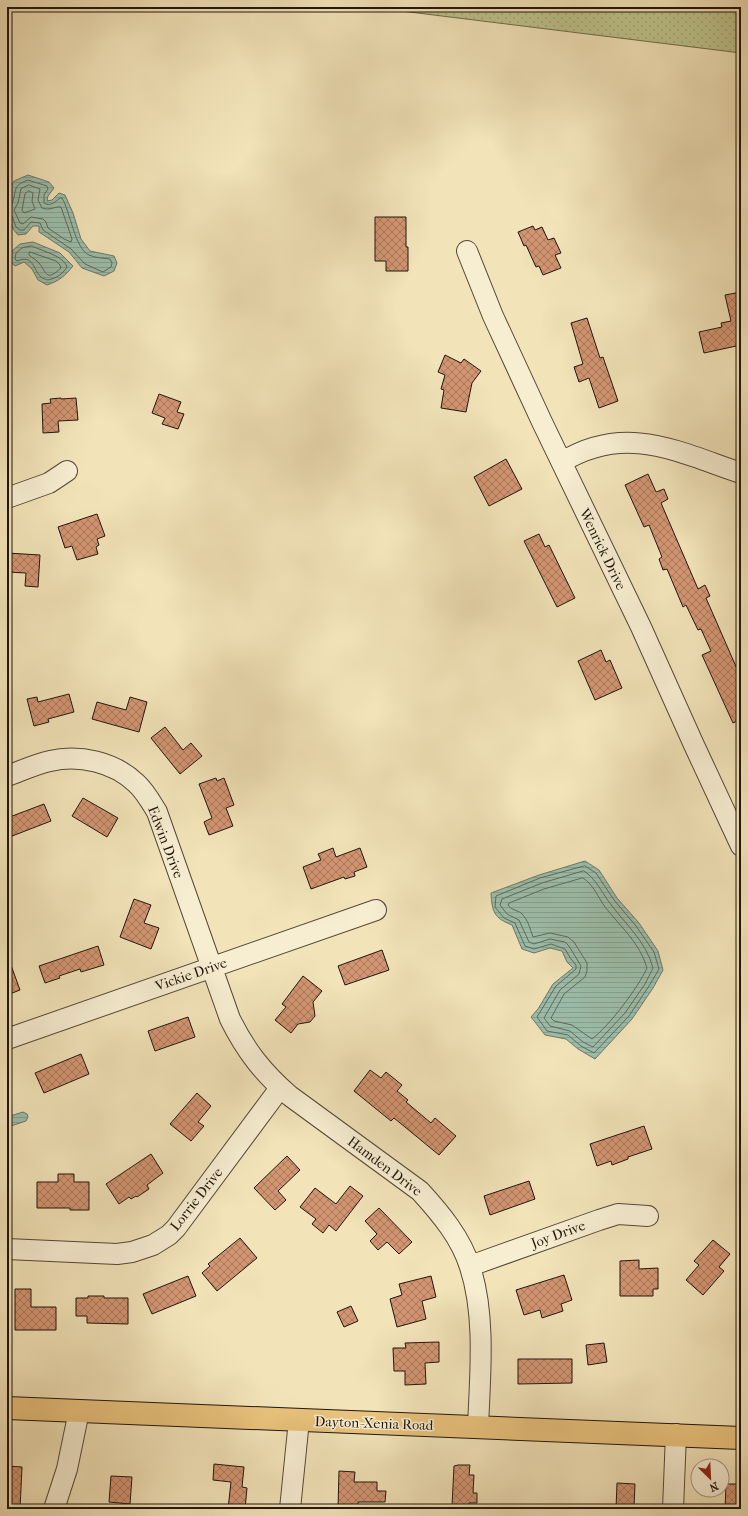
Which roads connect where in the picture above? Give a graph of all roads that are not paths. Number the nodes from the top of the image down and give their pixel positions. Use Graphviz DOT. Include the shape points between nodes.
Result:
graph roads {
  1 [pos="467,252"];
  2 [pos="562,462"];
  3 [pos="67,471"];
  4 [pos="741,473"];
  5 [pos="7,498"];
  6 [pos="7,776"];
  7 [pos="741,846"];
  8 [pos="376,910"];
  9 [pos="211,967"];
  10 [pos="7,1039"];
  11 [pos="280,1088"];
  12 [pos="648,1216"];
  13 [pos="7,1249"];
  14 [pos="470,1266"];
  15 [pos="7,1408"];
  16 [pos="79,1411"];
  17 [pos="299,1420"];
  18 [pos="478,1427"];
  19 [pos="676,1434"];
  20 [pos="741,1438"];
  21 [pos="54,1509"];
  22 [pos="290,1509"];
  23 [pos="673,1509"];
  1 -- 2 [label="street, Wenrick Drive" via="493,316"];
  2 -- 4 [label="street" via="593,448 635,442 662,446"];
  2 -- 7 [label="street, Wenrick Drive"];
  3 -- 5 [label="street" via="49,484"];
  6 -- 9 [label="street, Edwin Drive" via="49,761 80,758 101,763 135,782 157,812"];
  8 -- 9 [label="street, Vickie Drive"];
  9 -- 10 [label="street, Vickie Drive"];
  9 -- 11 [label="street, Hamden Drive" via="240,1040 261,1069"];
  11 -- 13 [label="street, Lorrie Drive" via="176,1228 153,1246 117,1254"];
  11 -- 14 [label="street, Hamden Drive" via="420,1191 450,1227"];
  12 -- 14 [label="street, Joy Drive" via="618,1214"];
  14 -- 18 [label="street, Hamden Drive" via="480,1310"];
  15 -- 16 [label="main road, Dayton-Xenia Road"];
  16 -- 17 [label="main road, Dayton-Xenia Road"];
  16 -- 21 [label="street" via="67,1469"];
  17 -- 18 [label="main road, Dayton-Xenia Road"];
  17 -- 22 [label="street"];
  18 -- 19 [label="main road, Dayton-Xenia Road"];
  19 -- 20 [label="main road, Dayton-Xenia Road"];
  19 -- 23 [label="street"];
}
